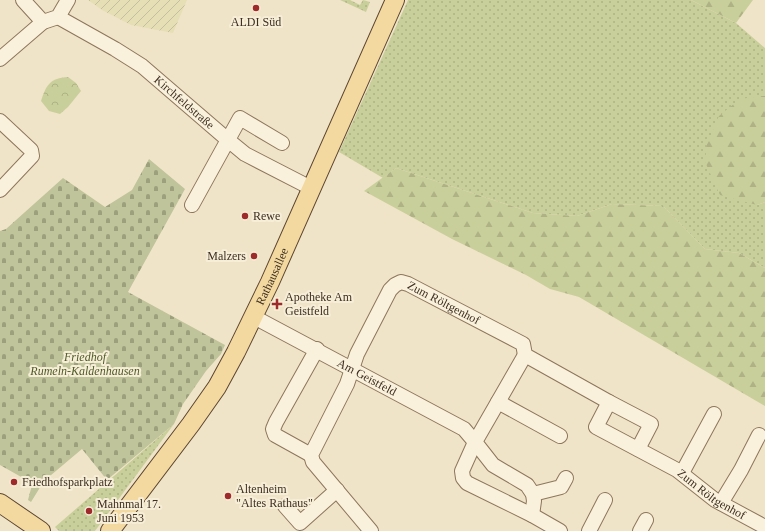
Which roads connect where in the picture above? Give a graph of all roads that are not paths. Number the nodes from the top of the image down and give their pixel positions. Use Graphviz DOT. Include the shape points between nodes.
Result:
graph roads {
  1 [pos="23,0"];
  2 [pos="68,0"];
  3 [pos="395,0"];
  4 [pos="58,17"];
  5 [pos="43,22"];
  6 [pos="0,59"];
  7 [pos="0,121"];
  8 [pos="228,140"];
  9 [pos="282,143"];
  10 [pos="312,188"];
  11 [pos="0,190"];
  12 [pos="192,205"];
  13 [pos="254,316"];
  14 [pos="317,349"];
  15 [pos="525,354"];
  16 [pos="352,368"];
  17 [pos="498,402"];
  18 [pos="609,402"];
  19 [pos="714,414"];
  20 [pos="759,435"];
  21 [pos="560,436"];
  22 [pos="475,442"];
  23 [pos="638,449"];
  24 [pos="311,455"];
  25 [pos="682,473"];
  26 [pos="566,478"];
  27 [pos="337,490"];
  28 [pos="533,494"];
  29 [pos="605,500"];
  30 [pos="0,503"];
  31 [pos="721,503"];
  32 [pos="285,506"];
  33 [pos="532,515"];
  34 [pos="303,527"];
  35 [pos="765,527"];
  36 [pos="41,531"];
  37 [pos="110,531"];
  38 [pos="371,531"];
  39 [pos="560,531"];
  40 [pos="589,531"];
  1 -- 5 [label="street"];
  2 -- 4 [label="street"];
  3 -- 10 [label="main road, Rathausallee"];
  4 -- 5 [label="street"];
  4 -- 8 [label="street, Kirchfeldstraße" via="142,66"];
  5 -- 6 [label="street"];
  7 -- 11 [label="street" via="31,150 32,156"];
  8 -- 9 [label="street" via="240,118"];
  8 -- 10 [label="street, Kirchfeldstraße" via="246,154"];
  8 -- 12 [label="street"];
  10 -- 13 [label="main road, Rathausallee"];
  13 -- 14 [label="street, Am Geistfeld"];
  13 -- 37 [label="main road, Rathausallee" via="217,387"];
  14 -- 16 [label="street, Am Geistfeld"];
  14 -- 24 [label="street" via="273,429 275,435"];
  15 -- 16 [label="street, Zum Röltgenhof" via="523,344 401,282 390,290"];
  15 -- 17 [label="street"];
  15 -- 18 [label="street, Zum Röltgenhof"];
  16 -- 22 [label="street, Am Geistfeld" via="464,429"];
  16 -- 24 [label="street" via="347,384"];
  17 -- 21 [label="street"];
  17 -- 22 [label="street"];
  18 -- 23 [label="street, Zum Röltgenhof" via="596,427"];
  18 -- 23 [label="street, Zum Röltgenhof" via="651,424"];
  19 -- 25 [label="street"];
  20 -- 31 [label="street"];
  22 -- 28 [label="street, Am Geistfeld" via="494,465 527,485"];
  22 -- 33 [label="street" via="462,471 463,478 467,483"];
  23 -- 25 [label="street, Zum Röltgenhof"];
  24 -- 27 [label="street" via="312,462"];
  25 -- 31 [label="street, Zum Röltgenhof"];
  26 -- 28 [label="street" via="561,487"];
  27 -- 34 [label="street"];
  27 -- 38 [label="street"];
  28 -- 33 [label="street"];
  29 -- 40 [label="street"];
  30 -- 36 [label="main road"];
  31 -- 35 [label="street, Zum Röltgenhof"];
  32 -- 34 [label="street"];
  33 -- 39 [label="street"];
}
